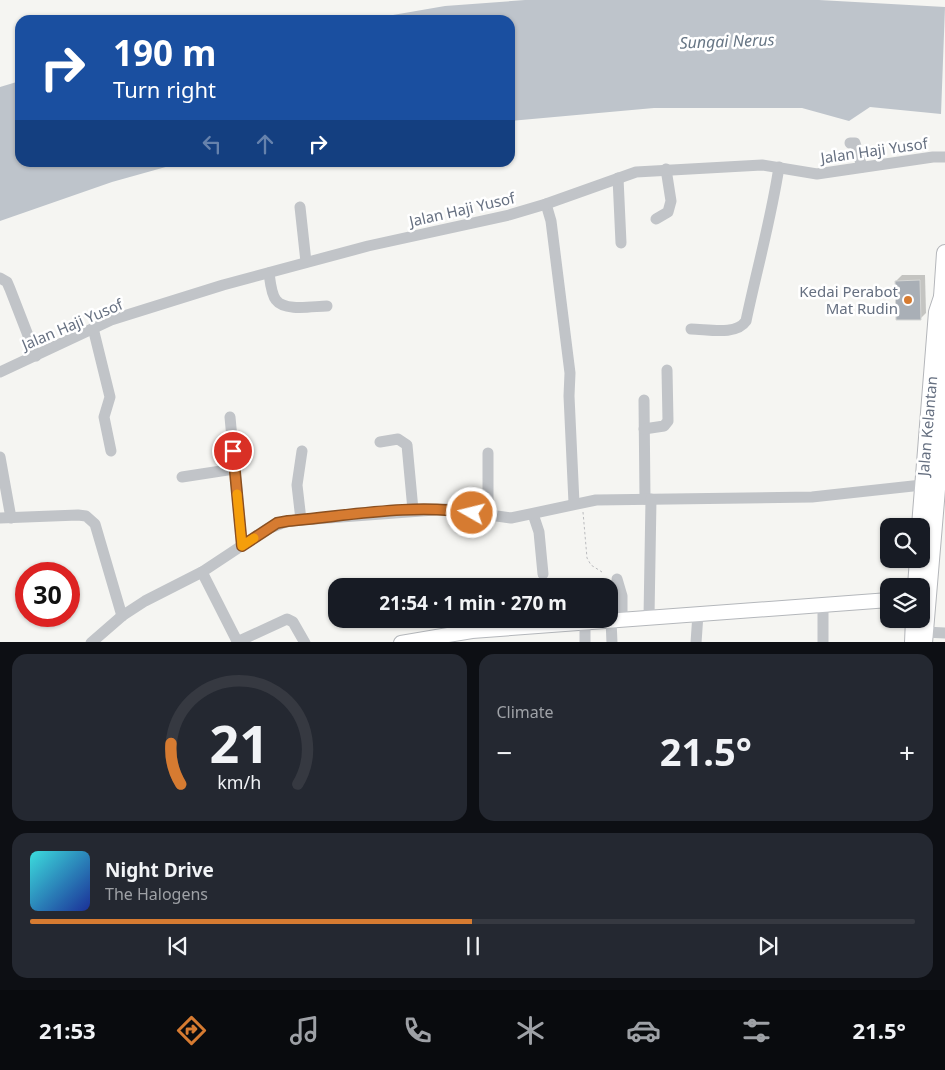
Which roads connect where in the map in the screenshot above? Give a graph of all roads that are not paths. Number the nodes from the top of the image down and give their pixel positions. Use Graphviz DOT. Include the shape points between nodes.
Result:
graph roads {
  1 [pos="850,143"];
  2 [pos="945,157"];
  3 [pos="779,167"];
  4 [pos="862,167"];
  5 [pos="666,169"];
  6 [pos="618,178"];
  7 [pos="546,204"];
  8 [pos="300,207"];
  9 [pos="656,219"];
  10 [pos="621,243"];
  11 [pos="945,253"];
  12 [pos="306,262"];
  13 [pos="268,273"];
  14 [pos="0,278"];
  15 [pos="327,306"];
  16 [pos="944,307"];
  17 [pos="93,328"];
  18 [pos="691,329"];
  19 [pos="36,356"];
  20 [pos="667,370"];
  21 [pos="0,372"];
  22 [pos="644,400"];
  23 [pos="230,417"];
  24 [pos="644,429"];
  25 [pos="380,442"];
  26 [pos="111,451"];
  27 [pos="302,451"];
  28 [pos="488,453"];
  29 [pos="0,457"];
  30 [pos="234,469"];
  31 [pos="182,477"];
  32 [pos="937,484"];
  33 [pos="648,499"];
  34 [pos="578,502"];
  35 [pos="413,510"];
  36 [pos="533,514"];
  37 [pos="488,516"];
  38 [pos="6,518"];
  39 [pos="923,518"];
  40 [pos="301,520"];
  41 [pos="242,546"];
  42 [pos="202,572"];
  43 [pos="543,574"];
  44 [pos="927,578"];
  45 [pos="618,582"];
  46 [pos="880,601"];
  47 [pos="823,604"];
  48 [pos="618,611"];
  49 [pos="698,614"];
  50 [pos="122,616"];
  51 [pos="649,617"];
  52 [pos="618,619"];
  53 [pos="510,628"];
  54 [pos="586,628"];
  55 [pos="614,628"];
  56 [pos="945,633"];
  57 [pos="921,639"];
  58 [pos="91,642"];
  59 [pos="238,642"];
  60 [pos="305,642"];
  61 [pos="401,642"];
  62 [pos="585,642"];
  63 [pos="612,642"];
  64 [pos="696,642"];
  65 [pos="823,642"];
  1 -- 4 [label="street" via="855,143 858,148"];
  2 -- 4 [label="street, Jalan Haji Yusof"];
  3 -- 4 [label="street, Jalan Haji Yusof" via="817,174"];
  3 -- 5 [label="street, Jalan Haji Yusof"];
  3 -- 18 [label="street" via="772,214 746,321 734,330"];
  5 -- 6 [label="street, Jalan Haji Yusof" via="636,172"];
  5 -- 9 [label="street" via="671,201 668,212"];
  6 -- 7 [label="street, Jalan Haji Yusof"];
  6 -- 10 [label="street"];
  7 -- 12 [label="street, Jalan Haji Yusof"];
  7 -- 34 [label="street" via="551,221 571,378 569,396"];
  8 -- 12 [label="street"];
  11 -- 16 [label="highway, Jalan Kelantan"];
  12 -- 13 [label="street, Jalan Haji Yusof"];
  13 -- 15 [label="street" via="275,300 281,304 290,307"];
  13 -- 17 [label="street, Jalan Haji Yusof"];
  14 -- 19 [label="street" via="10,289"];
  16 -- 32 [label="highway, Jalan Kelantan" via="937,312"];
  17 -- 19 [label="street, Jalan Haji Yusof"];
  17 -- 26 [label="street" via="110,397 104,417"];
  19 -- 21 [label="street, Jalan Haji Yusof"];
  20 -- 24 [label="street" via="668,421 664,426"];
  22 -- 24 [label="street"];
  23 -- 30 [label="street"];
  24 -- 33 [label="street"];
  25 -- 35 [label="street" via="398,439 407,445"];
  27 -- 40 [label="street" via="297,485"];
  28 -- 37 [label="street"];
  29 -- 38 [label="street"];
  30 -- 31 [label="street"];
  30 -- 41 [label="street"];
  32 -- 33 [label="street" via="812,497"];
  32 -- 39 [label="highway, Jalan Kelantan"];
  32 -- 44 [label="highway, Jalan Kelantan"];
  33 -- 34 [label="street"];
  33 -- 51 [label="street"];
  34 -- 36 [label="street"];
  35 -- 37 [label="street" via="448,509"];
  35 -- 40 [label="street"];
  36 -- 37 [label="street" via="510,518"];
  36 -- 43 [label="street" via="540,532"];
  38 -- 50 [label="street" via="78,515 90,519 95,524"];
  40 -- 41 [label="street" via="277,523"];
  41 -- 42 [label="street"];
  42 -- 50 [label="street"];
  42 -- 59 [label="street"];
  45 -- 48 [label="street" via="622,596"];
  46 -- 47 [label="main road"];
  47 -- 49 [label="main road"];
  47 -- 65 [label="street"];
  49 -- 51 [label="main road"];
  49 -- 64 [label="street"];
  50 -- 58 [label="street"];
  51 -- 52 [label="main road"];
  53 -- 61 [label="main road"];
  54 -- 62 [label="street"];
  55 -- 63 [label="street"];
  56 -- 57 [label="street"];
  59 -- 60 [label="street" via="287,619 293,622"];
}
